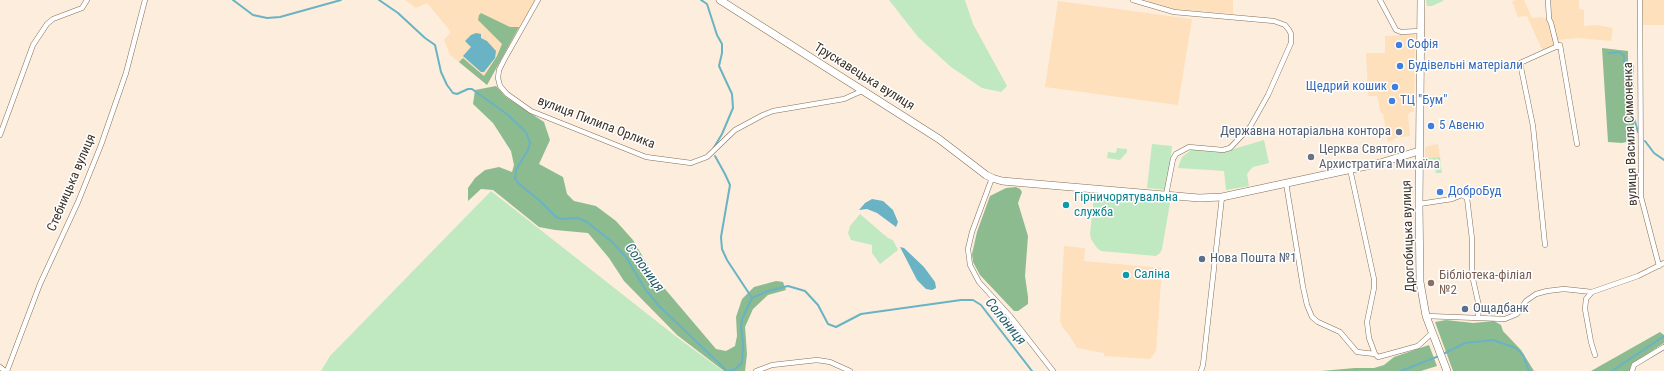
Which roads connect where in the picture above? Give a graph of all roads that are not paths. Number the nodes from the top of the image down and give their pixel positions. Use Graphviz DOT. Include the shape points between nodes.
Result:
graph roads {
  1 [pos="87,0"];
  2 [pos="145,0"];
  3 [pos="538,0"];
  4 [pos="720,0"];
  5 [pos="1133,0"];
  6 [pos="1380,0"];
  7 [pos="1421,0"];
  8 [pos="1548,0"];
  9 [pos="1640,0"];
  10 [pos="1420,31"];
  11 [pos="1557,47"];
  12 [pos="864,90"];
  13 [pos="0,135"];
  14 [pos="1577,144"];
  15 [pos="1419,151"];
  16 [pos="1350,169"];
  17 [pos="992,178"];
  18 [pos="1286,183"];
  19 [pos="1166,195"];
  20 [pos="1222,197"];
  21 [pos="1419,204"];
  22 [pos="1545,245"];
  23 [pos="1662,265"];
  24 [pos="1592,292"];
  25 [pos="1426,316"];
  26 [pos="1478,318"];
  27 [pos="1432,333"];
  28 [pos="1664,347"];
  29 [pos="1375,354"];
  30 [pos="1595,355"];
  31 [pos="0,367"];
  32 [pos="1445,367"];
  33 [pos="6,371"];
  34 [pos="756,371"];
  35 [pos="850,371"];
  36 [pos="1053,371"];
  37 [pos="1201,371"];
  38 [pos="1632,371"];
  1 -- 13 [label="street" via="82,8 50,22 33,45"];
  2 -- 33 [label="street, Стебницька вулиця" via="126,73 101,145 40,284"];
  3 -- 12 [label="street, вулиця Пилипа Орлика" via="501,65 498,78 500,86 531,111 646,156 691,163 707,157 735,130 763,115 844,99"];
  4 -- 12 [label="street, Трускавецька вулиця"];
  5 -- 19 [label="street" via="1174,12 1274,21 1287,27 1291,34 1291,43 1268,95 1250,127 1230,148 1223,150 1189,147 1176,154"];
  6 -- 10 [label="street" via="1396,30"];
  7 -- 10 [label="street, Дрогобицька вулиця"];
  8 -- 11 [label="street" via="1549,19"];
  9 -- 23 [label="street, вулиця Василя Симоненка" via="1641,197"];
  10 -- 15 [label="street, Дрогобицька вулиця"];
  11 -- 14 [label="street" via="1560,45"];
  11 -- 22 [label="street" via="1520,63 1533,126"];
  12 -- 17 [label="street, Трускавецька вулиця" via="939,139"];
  15 -- 16 [label="street, Трускавецька вулиця"];
  15 -- 21 [label="street, Дрогобицька вулиця"];
  16 -- 18 [label="street, Трускавецька вулиця"];
  16 -- 29 [label="street" via="1374,279 1367,322"];
  17 -- 19 [label="street, Трускавецька вулиця" via="1002,181"];
  17 -- 36 [label="street" via="972,232 968,249 970,265 979,282 1010,316"];
  18 -- 20 [label="street, Трускавецька вулиця"];
  18 -- 29 [label="street" via="1303,287 1312,317 1340,332 1355,351"];
  19 -- 20 [label="street, Трускавецька вулиця"];
  20 -- 37 [label="street"];
  21 -- 25 [label="street, Дрогобицька вулиця" via="1420,282"];
  21 -- 26 [label="street" via="1452,199 1462,194 1467,198 1472,239 1472,268 1479,306"];
  23 -- 24 [label="street"];
  24 -- 26 [label="street" via="1564,289 1547,291 1536,294 1526,301 1512,318"];
  24 -- 30 [label="street" via="1586,299 1585,308 1590,342"];
  25 -- 26 [label="street"];
  25 -- 27 [label="street, Дрогобицька вулиця"];
  27 -- 29 [label="street" via="1418,346 1378,357"];
  27 -- 32 [label="street, Дрогобицька вулиця"];
  28 -- 38 [label="street" via="1634,365"];
  31 -- 33 [label="street"];
  34 -- 35 [label="street" via="772,365 817,360 830,362"];
}
